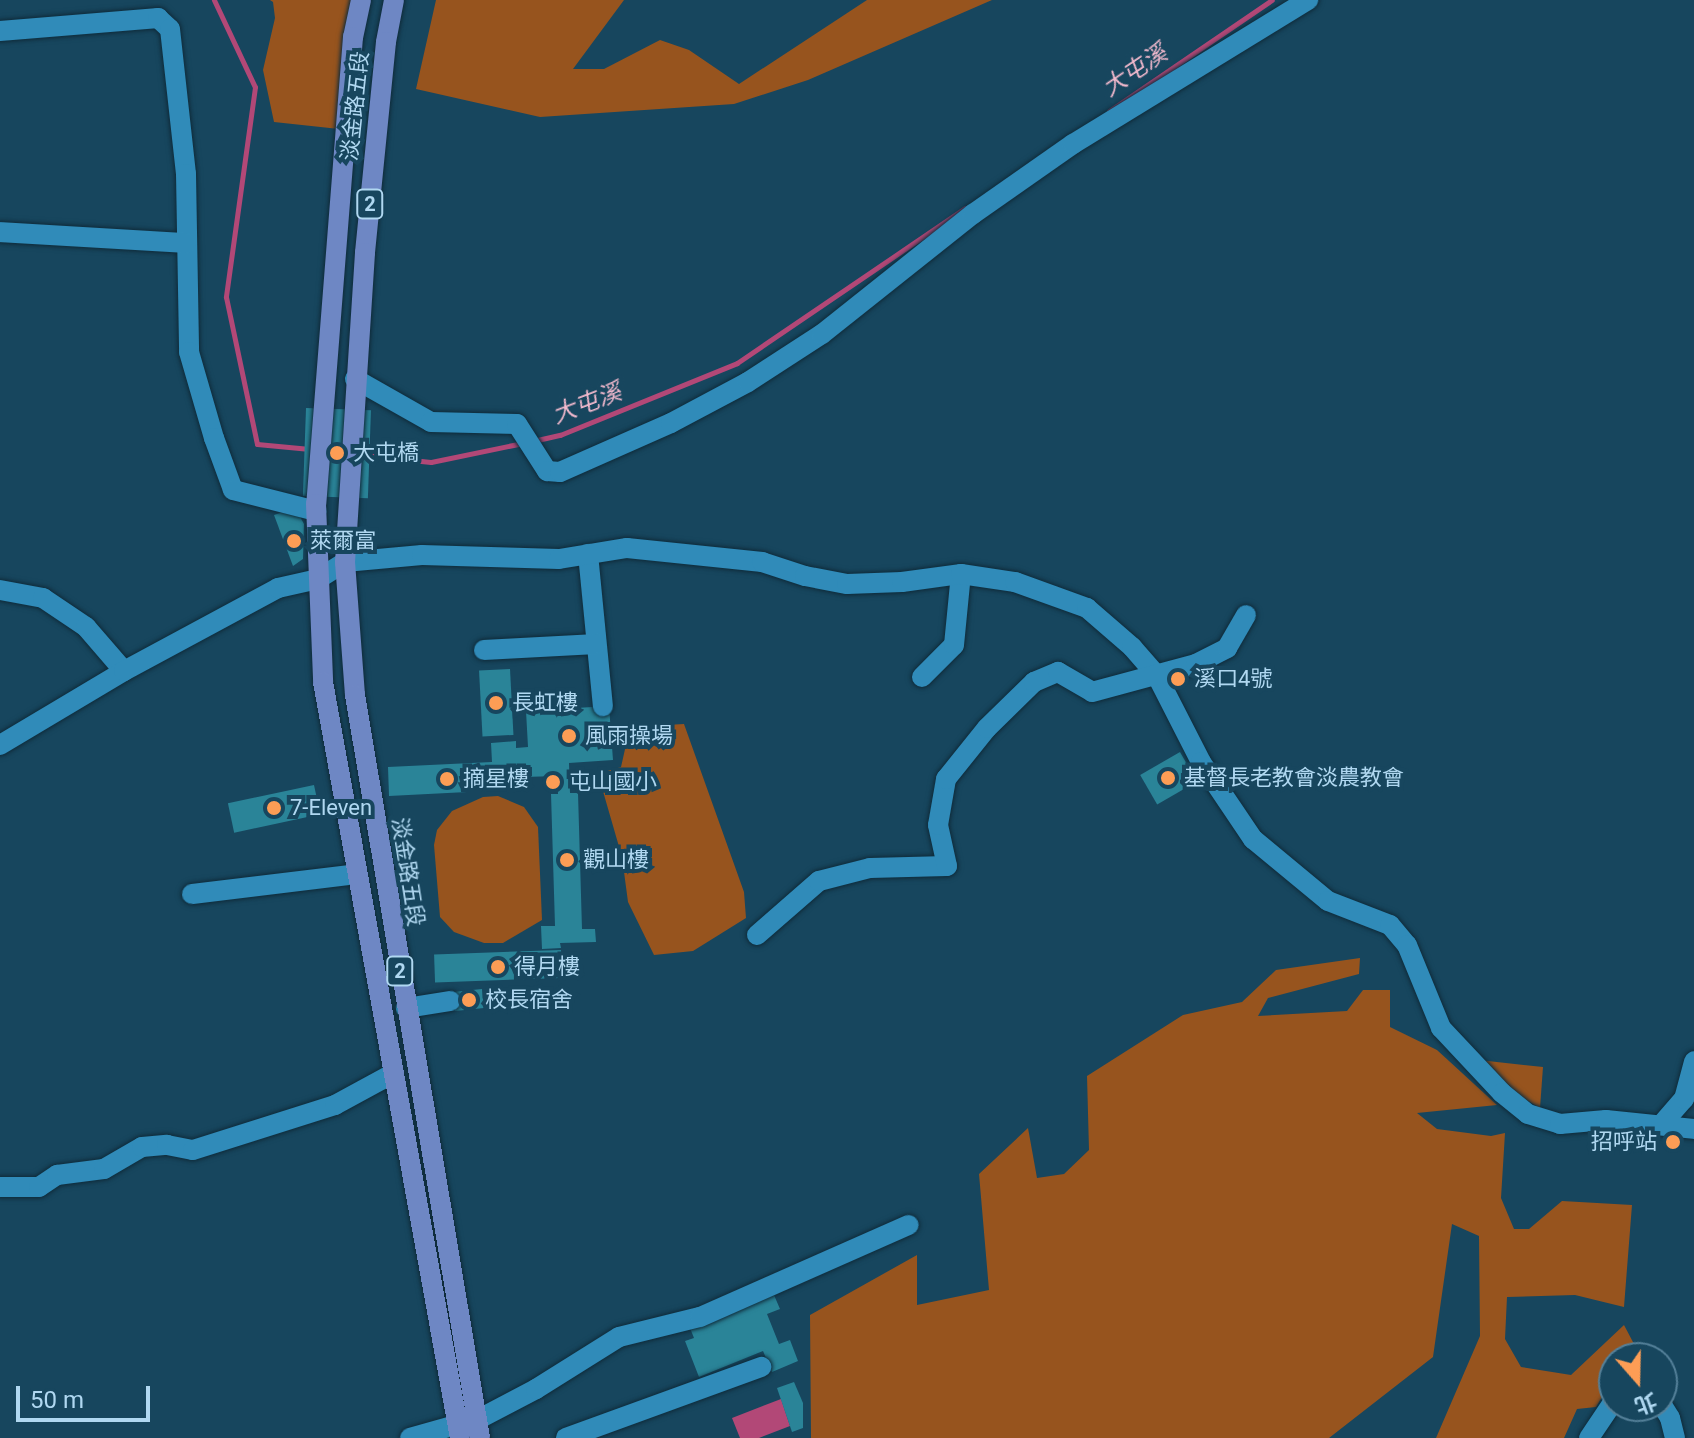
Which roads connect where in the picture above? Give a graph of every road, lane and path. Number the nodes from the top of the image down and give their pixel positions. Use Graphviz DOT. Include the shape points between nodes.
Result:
graph roads {
  1 [pos="361,0"];
  2 [pos="394,0"];
  3 [pos="1308,0"];
  4 [pos="0,31"];
  5 [pos="0,232"];
  6 [pos="186,243"];
  7 [pos="355,379"];
  8 [pos="316,507"];
  9 [pos="588,554"];
  10 [pos="345,562"];
  11 [pos="961,574"];
  12 [pos="318,579"];
  13 [pos="0,590"];
  14 [pos="1246,615"];
  15 [pos="596,644"];
  16 [pos="484,650"];
  17 [pos="124,671"];
  18 [pos="1157,676"];
  19 [pos="922,677"];
  20 [pos="603,706"];
  21 [pos="0,745"];
  22 [pos="375,823"];
  23 [pos="349,829"];
  24 [pos="357,874"];
  25 [pos="192,894"];
  26 [pos="757,935"];
  27 [pos="450,1001"];
  28 [pos="406,1008"];
  29 [pos="1694,1061"];
  30 [pos="394,1073"];
  31 [pos="1661,1125"];
  32 [pos="1694,1129"];
  33 [pos="0,1187"];
  34 [pos="909,1225"];
  35 [pos="761,1367"];
  36 [pos="469,1430"];
  37 [pos="410,1438"];
  38 [pos="566,1438"];
  1 -- 8 [label="main road, 淡金路五段 / 2" via="353,37"];
  2 -- 7 [label="main road, 淡金路五段 / 2"];
  3 -- 7 [label="street" via="1073,144 973,214 822,334 748,382 560,472 547,471 517,424 431,422"];
  4 -- 6 [label="street" via="158,18 170,29 186,174"];
  5 -- 6 [label="street"];
  6 -- 8 [label="street" via="189,352 233,490"];
  7 -- 10 [label="main road, 淡金路五段 / 2"];
  8 -- 12 [label="main road, 2"];
  9 -- 10 [label="street" via="559,559 422,555"];
  9 -- 11 [label="street" via="627,548 762,562 847,584"];
  9 -- 15 [label="street"];
  10 -- 12 [label="street"];
  10 -- 22 [label="main road, 淡金路五段 / 2" via="355,695"];
  11 -- 18 [label="street" via="1015,582 1087,608"];
  11 -- 19 [label="street" via="954,645"];
  12 -- 17 [label="street" via="278,588"];
  12 -- 23 [label="main road, 2" via="323,682"];
  13 -- 17 [label="street" via="43,598 76,619"];
  14 -- 18 [label="street" via="1227,648"];
  15 -- 16 [label="street"];
  15 -- 20 [label="street"];
  17 -- 21 [label="street"];
  18 -- 26 [label="street" via="1092,692 1058,672 1034,682 946,779 938,825 947,866 870,868 819,881"];
  18 -- 31 [label="street" via="1201,762 1253,839 1328,901 1390,925 1407,945 1441,1028 1502,1093 1528,1114 1560,1124 1606,1120"];
  22 -- 23 [label="main road"];
  22 -- 28 [label="main road, 淡金路五段 / 2"];
  23 -- 24 [label="main road, 2"];
  24 -- 25 [label="street"];
  24 -- 30 [label="main road, 2"];
  27 -- 28 [label="street"];
  28 -- 36 [label="main road, 淡金路五段 / 2"];
  29 -- 31 [label="street" via="1684,1099"];
  30 -- 33 [label="street" via="335,1105 193,1150 142,1147 104,1169 57,1175 39,1187"];
  30 -- 36 [label="main road, 2"];
  31 -- 32 [label="street"];
  34 -- 36 [label="street" via="700,1317 619,1337"];
  35 -- 38 [label="street"];
  36 -- 37 [label="street"];
}
